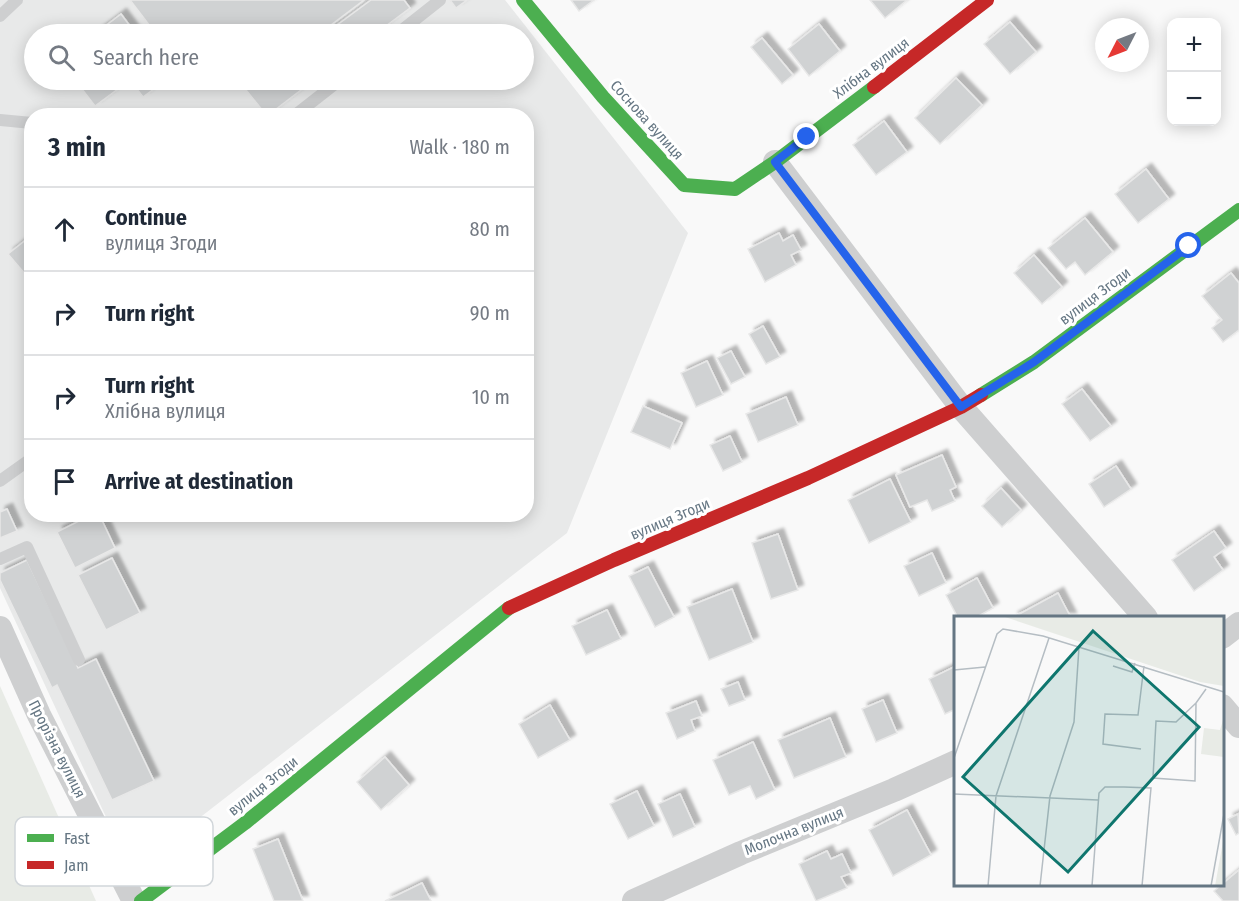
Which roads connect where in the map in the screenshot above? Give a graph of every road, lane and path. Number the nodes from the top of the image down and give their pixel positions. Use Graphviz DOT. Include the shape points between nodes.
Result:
graph roads {
  1 [pos="17,0"];
  2 [pos="440,0"];
  3 [pos="523,0"];
  4 [pos="987,0"];
  5 [pos="0,16"];
  6 [pos="410,24"];
  7 [pos="327,90"];
  8 [pos="304,108"];
  9 [pos="0,120"];
  10 [pos="24,122"];
  11 [pos="775,162"];
  12 [pos="1239,210"];
  13 [pos="961,407"];
  14 [pos="24,464"];
  15 [pos="0,481"];
  16 [pos="0,559"];
  17 [pos="1144,616"];
  18 [pos="1239,624"];
  19 [pos="0,628"];
  20 [pos="1224,635"];
  21 [pos="79,660"];
  22 [pos="1224,708"];
  23 [pos="1239,726"];
  24 [pos="954,763"];
  25 [pos="91,817"];
  26 [pos="213,847"];
  27 [pos="126,886"];
  28 [pos="161,886"];
  29 [pos="134,901"];
  30 [pos="141,901"];
  31 [pos="634,901"];
  1 -- 5 [label="lane"];
  2 -- 6 [label="lane"];
  3 -- 11 [label="street, Соснова вулиця" via="603,97 684,185 735,189"];
  4 -- 11 [label="street, Хлібна вулиця"];
  7 -- 8 [label="lane"];
  9 -- 10 [label="lane"];
  11 -- 13 [label="street"];
  12 -- 13 [label="street, вулиця Згоди" via="1034,362"];
  13 -- 17 [label="street"];
  13 -- 26 [label="street, вулиця Згоди" via="507,609"];
  14 -- 15 [label="lane"];
  16 -- 21 [label="lane" via="27,547"];
  18 -- 20 [label="street"];
  19 -- 25 [label="street, Прорізна вулиця"];
  22 -- 23 [label="street"];
  24 -- 31 [label="street, Молочна вулиця"];
  27 -- 29 [label="street, Прорізна вулиця"];
  28 -- 30 [label="street, вулиця Згоди"];
}
